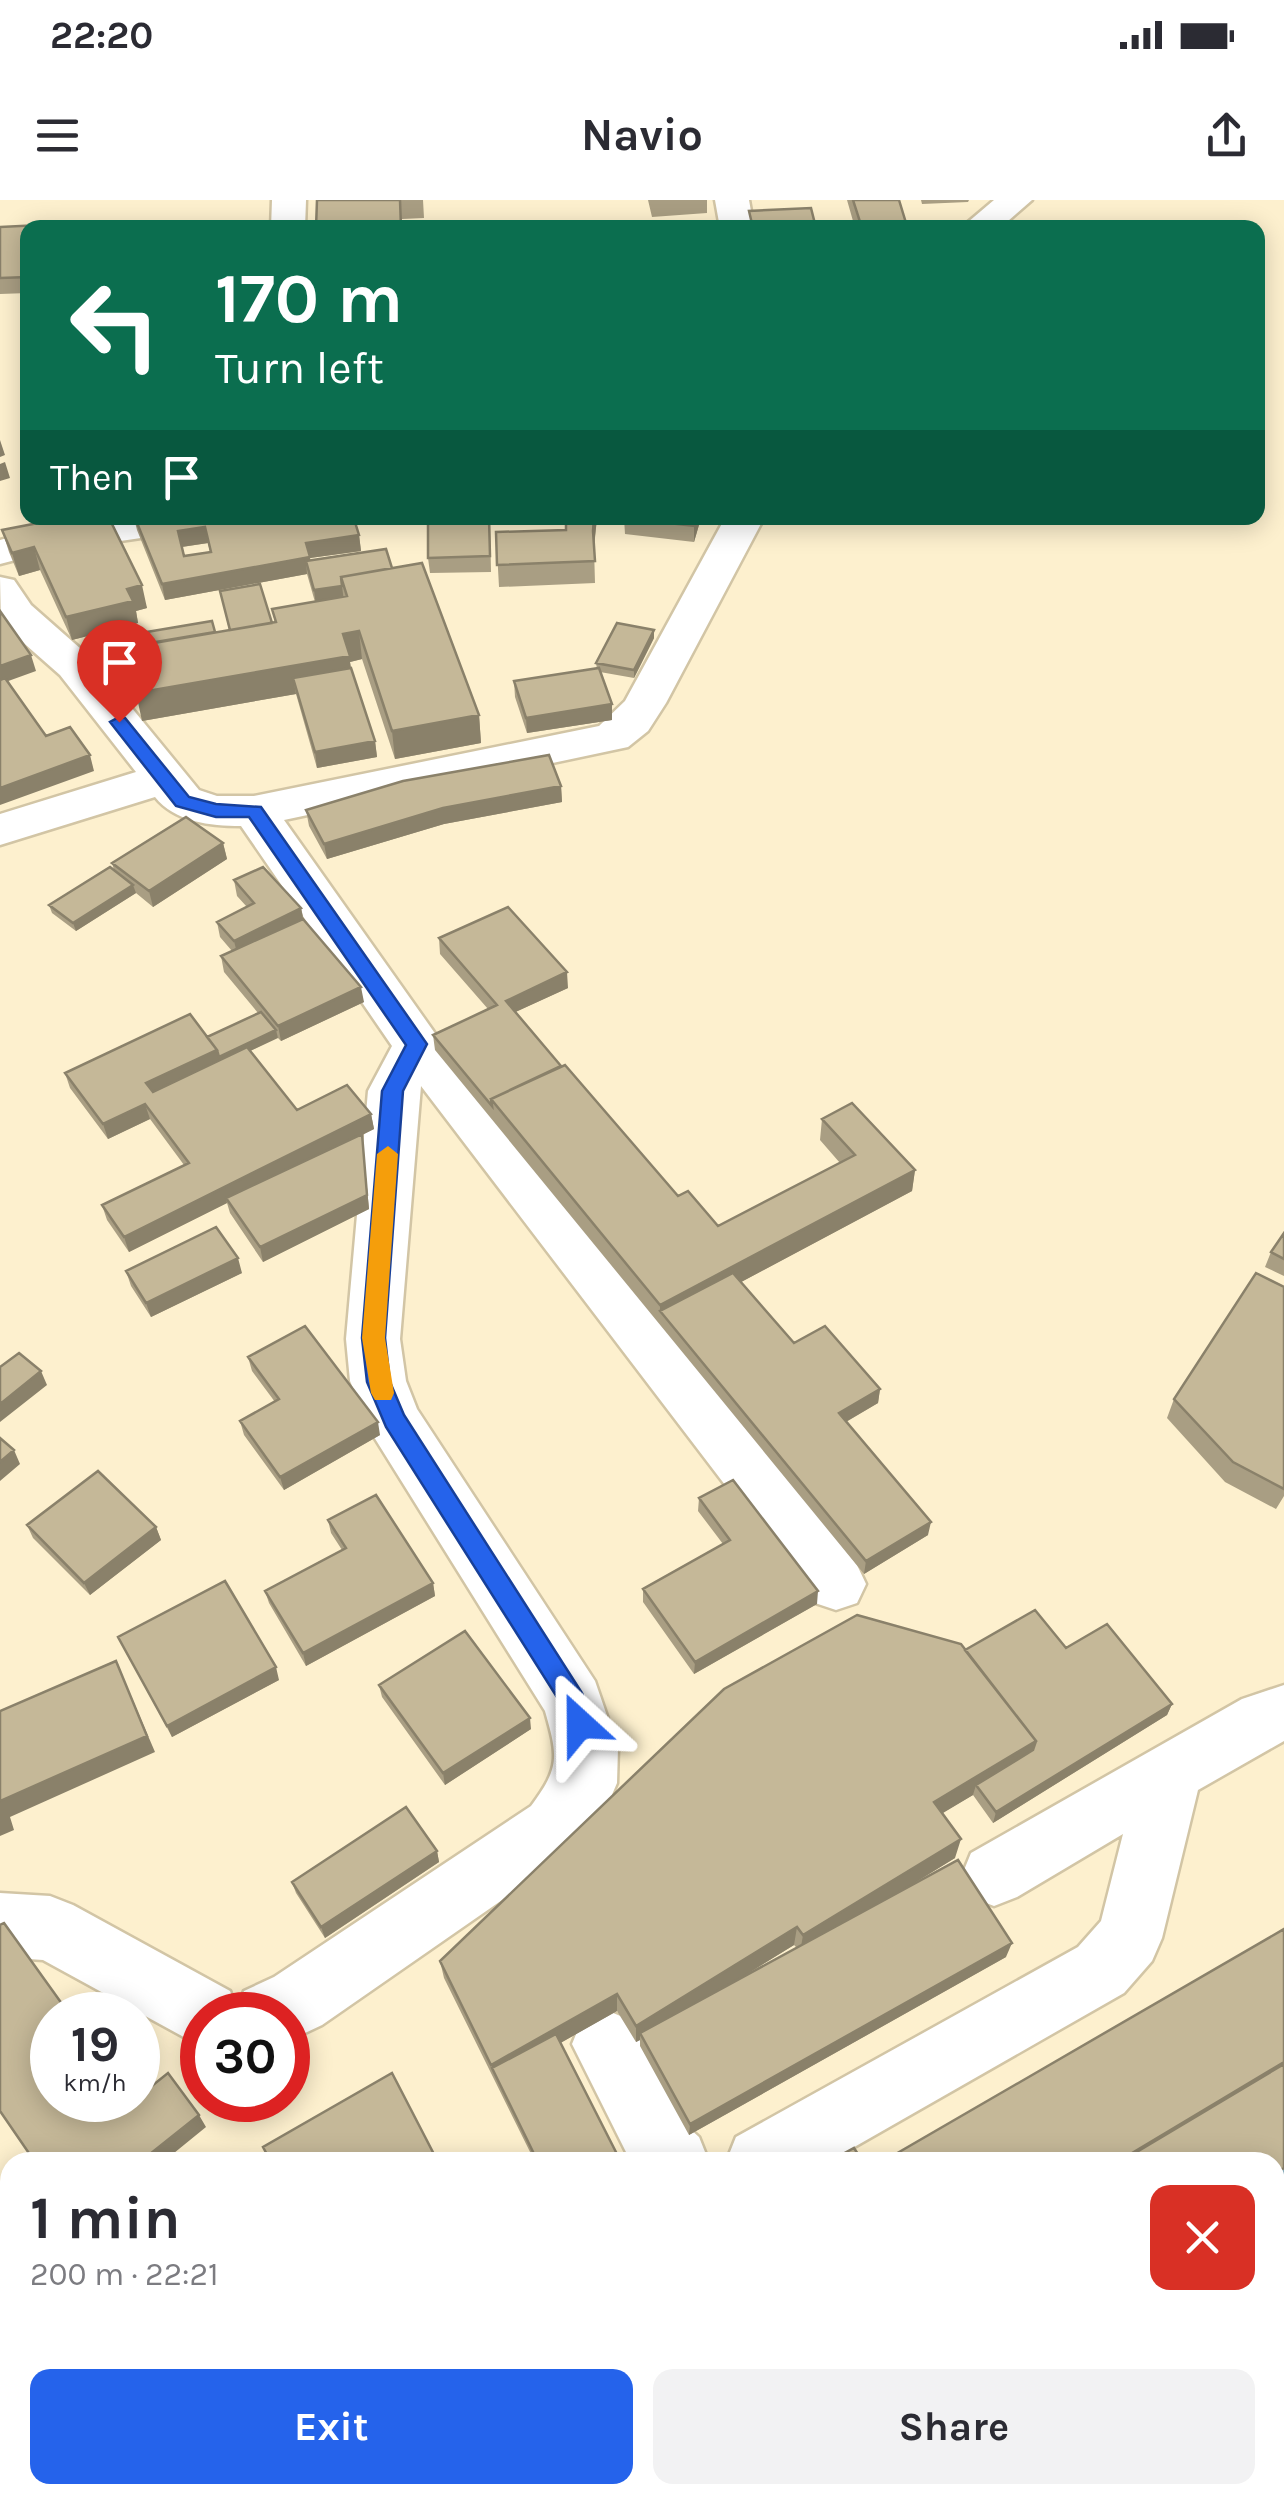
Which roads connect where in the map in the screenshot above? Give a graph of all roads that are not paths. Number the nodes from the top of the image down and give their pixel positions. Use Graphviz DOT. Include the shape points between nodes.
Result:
graph roads {
  1 [pos="1015,200"];
  2 [pos="989,220"];
  3 [pos="147,525"];
  4 [pos="740,525"];
  5 [pos="0,552"];
  6 [pos="0,590"];
  7 [pos="163,779"];
  8 [pos="254,811"];
  9 [pos="0,830"];
  10 [pos="417,1044"];
  11 [pos="836,1584"];
  12 [pos="1284,1713"];
  13 [pos="1171,1772"];
  14 [pos="994,1875"];
  15 [pos="0,1925"];
  16 [pos="310,1993"];
  17 [pos="180,2000"];
  18 [pos="606,2044"];
  19 [pos="663,2152"];
  20 [pos="779,2152"];
  1 -- 2 [label="street"];
  3 -- 5 [label="street"];
  4 -- 8 [label="street" via="645,704 613,736"];
  6 -- 7 [label="street" via="16,614 75,666"];
  7 -- 8 [label="street" via="182,801"];
  7 -- 9 [label="street"];
  8 -- 10 [label="street"];
  10 -- 11 [label="street"];
  10 -- 16 [label="street" via="393,1091 373,1338 378,1382 394,1420 574,1701 587,1748 586,1783 554,1826"];
  12 -- 13 [label="street"];
  13 -- 14 [label="street"];
  13 -- 20 [label="street" via="1129,1938 1101,1970"];
  15 -- 17 [label="street" via="50,1928"];
  18 -- 19 [label="street"];
}
